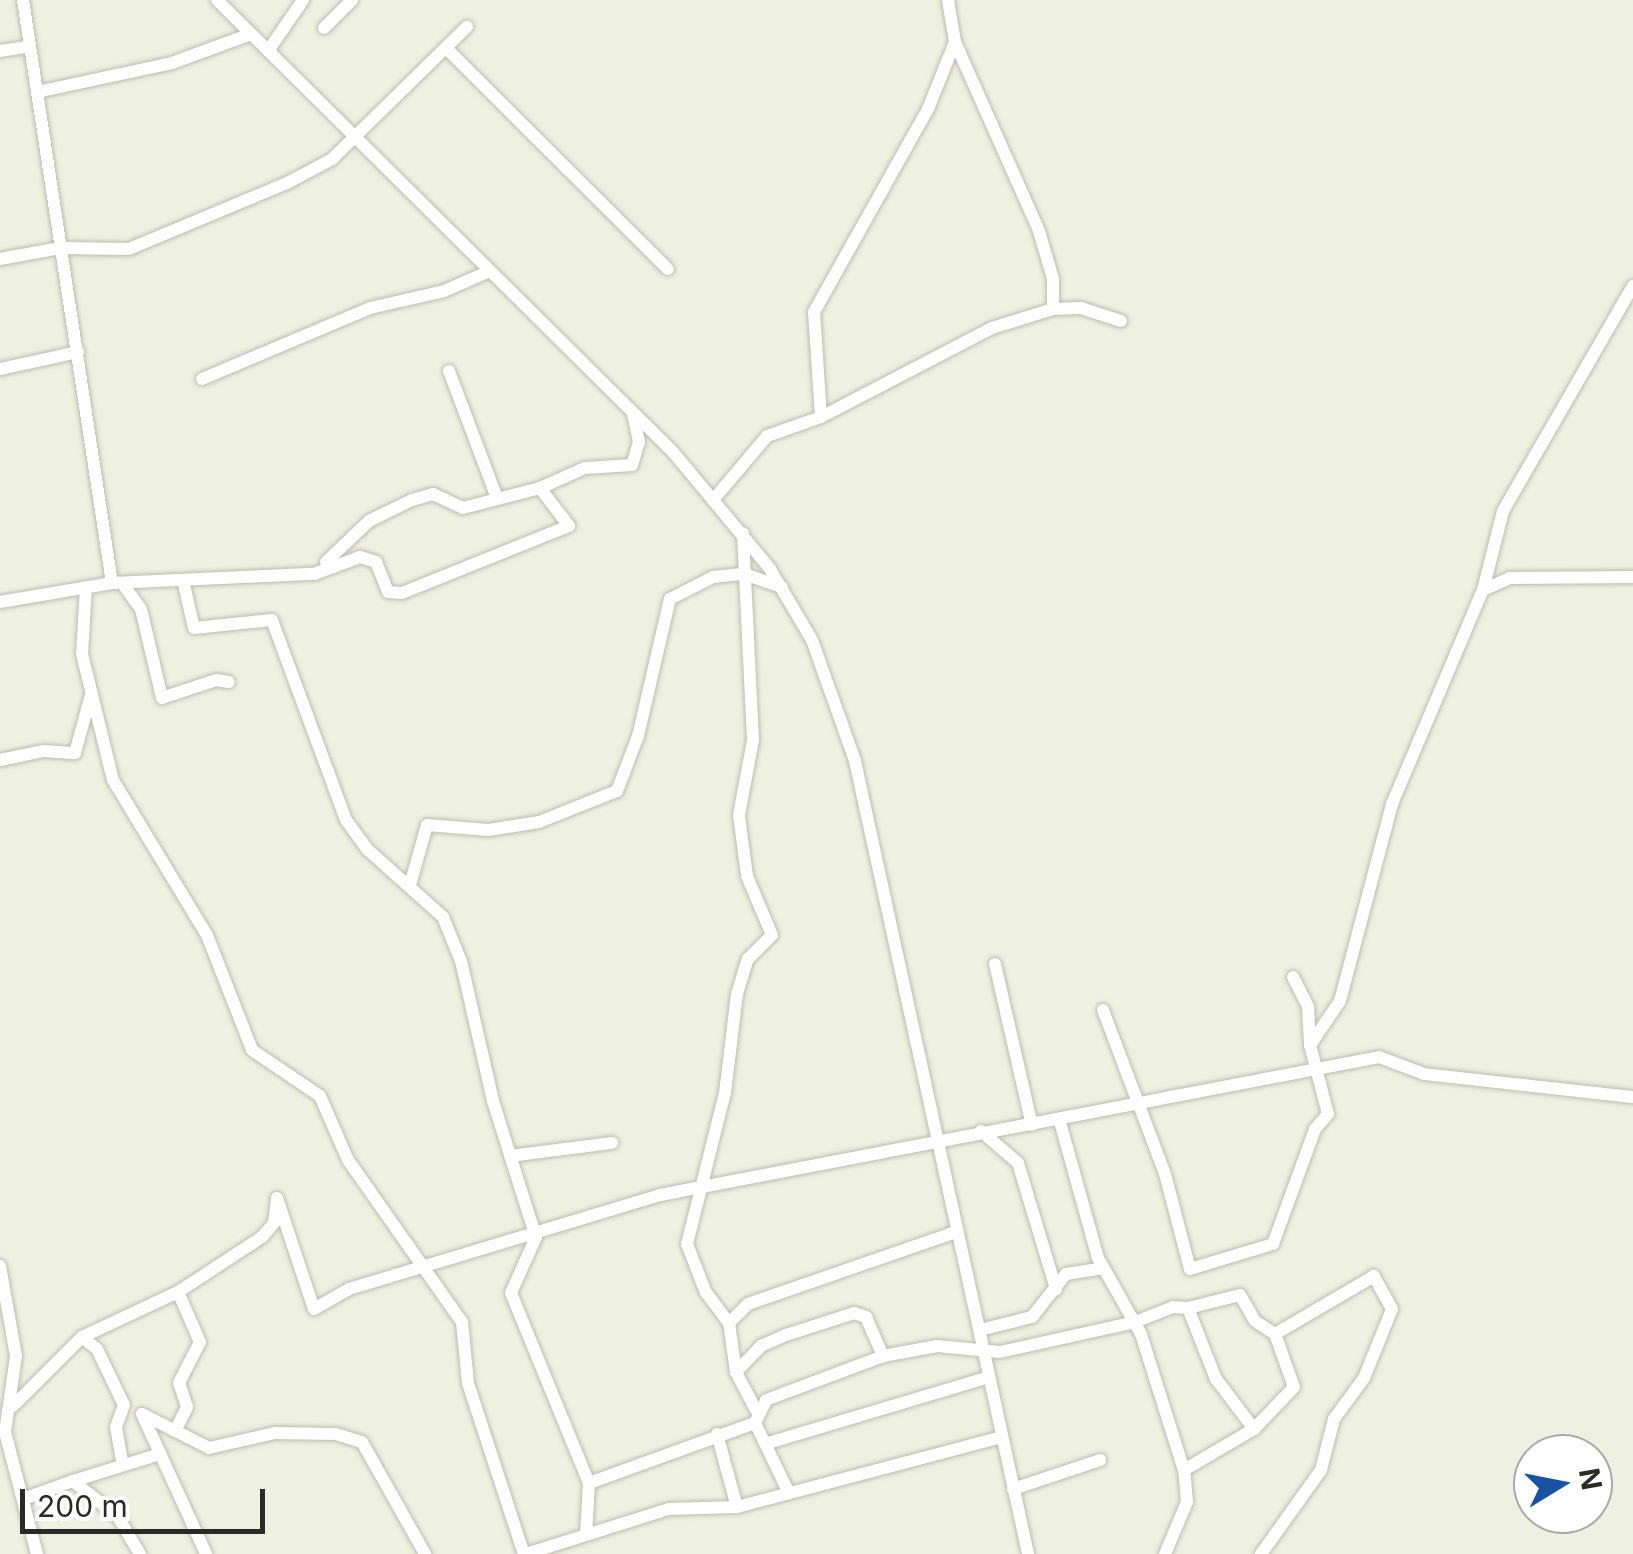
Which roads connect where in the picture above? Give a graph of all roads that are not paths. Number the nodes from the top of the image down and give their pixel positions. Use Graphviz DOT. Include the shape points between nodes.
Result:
graph roads {
  1 [pos="24,0"];
  2 [pos="216,0"];
  3 [pos="303,0"];
  4 [pos="352,0"];
  5 [pos="948,0"];
  6 [pos="467,27"];
  7 [pos="324,28"];
  8 [pos="251,34"];
  9 [pos="955,42"];
  10 [pos="30,46"];
  11 [pos="446,48"];
  12 [pos="0,51"];
  13 [pos="268,51"];
  14 [pos="37,92"];
  15 [pos="356,138"];
  16 [pos="60,248"];
  17 [pos="0,259"];
  18 [pos="668,269"];
  19 [pos="490,270"];
  20 [pos="1633,286"];
  21 [pos="1053,308"];
  22 [pos="1121,320"];
  23 [pos="78,352"];
  24 [pos="0,369"];
  25 [pos="448,370"];
  26 [pos="202,379"];
  27 [pos="633,412"];
  28 [pos="821,418"];
  29 [pos="540,488"];
  30 [pos="497,498"];
  31 [pos="714,499"];
  32 [pos="743,533"];
  33 [pos="314,574"];
  34 [pos="744,574"];
  35 [pos="1633,577"];
  36 [pos="183,580"];
  37 [pos="116,583"];
  38 [pos="782,586"];
  39 [pos="86,588"];
  40 [pos="1483,590"];
  41 [pos="0,602"];
  42 [pos="230,682"];
  43 [pos="90,698"];
  44 [pos="0,760"];
  45 [pos="410,884"];
  46 [pos="995,964"];
  47 [pos="1293,976"];
  48 [pos="1103,1010"];
  49 [pos="1310,1045"];
  50 [pos="1317,1072"];
  51 [pos="1633,1097"];
  52 [pos="1134,1104"];
  53 [pos="1060,1122"];
  54 [pos="1032,1125"];
  55 [pos="981,1132"];
  56 [pos="937,1137"];
  57 [pos="612,1143"];
  58 [pos="510,1156"];
  59 [pos="705,1190"];
  60 [pos="956,1232"];
  61 [pos="536,1237"];
  62 [pos="0,1266"];
  63 [pos="1102,1268"];
  64 [pos="426,1269"];
  65 [pos="1056,1290"];
  66 [pos="178,1292"];
  67 [pos="1188,1308"];
  68 [pos="1135,1322"];
  69 [pos="730,1323"];
  70 [pos="980,1330"];
  71 [pos="1275,1334"];
  72 [pos="82,1337"];
  73 [pos="983,1348"];
  74 [pos="884,1356"];
  75 [pos="736,1372"];
  76 [pos="989,1377"];
  77 [pos="13,1406"];
  78 [pos="756,1416"];
  79 [pos="1254,1429"];
  80 [pos="175,1432"];
  81 [pos="717,1434"];
  82 [pos="1002,1437"];
  83 [pos="768,1444"];
  84 [pos="160,1454"];
  85 [pos="1100,1460"];
  86 [pos="122,1462"];
  87 [pos="1184,1470"];
  88 [pos="73,1481"];
  89 [pos="588,1483"];
  90 [pos="1014,1489"];
  91 [pos="789,1492"];
  92 [pos="26,1498"];
  93 [pos="737,1507"];
  94 [pos="586,1535"];
  95 [pos="37,1554"];
  96 [pos="140,1554"];
  97 [pos="206,1554"];
  98 [pos="425,1554"];
  99 [pos="525,1554"];
  100 [pos="1028,1554"];
  101 [pos="1165,1554"];
  102 [pos="1261,1554"];
  1 -- 10 [label="street"];
  2 -- 8 [label="street"];
  3 -- 13 [label="street"];
  4 -- 7 [label="street"];
  5 -- 9 [label="street"];
  6 -- 11 [label="street"];
  8 -- 13 [label="street"];
  8 -- 14 [label="street" via="172,63"];
  9 -- 21 [label="street" via="1039,230 1053,279"];
  9 -- 28 [label="street" via="928,109 814,312"];
  10 -- 12 [label="street"];
  10 -- 14 [label="street"];
  11 -- 15 [label="street"];
  11 -- 18 [label="street"];
  13 -- 15 [label="street"];
  14 -- 16 [label="street"];
  15 -- 16 [label="street" via="303,174 154,242 129,249"];
  15 -- 19 [label="street"];
  16 -- 17 [label="street"];
  16 -- 23 [label="street"];
  19 -- 26 [label="street" via="444,291 370,308"];
  19 -- 27 [label="street"];
  20 -- 40 [label="street" via="1503,511"];
  21 -- 22 [label="street"];
  21 -- 28 [label="street" via="992,328"];
  23 -- 24 [label="street"];
  23 -- 37 [label="street"];
  25 -- 30 [label="street"];
  27 -- 29 [label="street" via="639,442 632,466 584,468"];
  27 -- 31 [label="street"];
  28 -- 31 [label="street" via="757,443"];
  29 -- 30 [label="street"];
  29 -- 33 [label="street" via="572,523 516,552 393,596 376,562 360,557"];
  30 -- 33 [label="street" via="463,508 433,494 412,500 369,521"];
  31 -- 32 [label="street"];
  32 -- 34 [label="street"];
  32 -- 38 [label="street"];
  33 -- 36 [label="street"];
  34 -- 38 [label="street"];
  34 -- 45 [label="street" via="713,577 670,599 634,750 617,791 539,822 488,830 427,825"];
  34 -- 59 [label="street" via="753,740 739,815 748,876 772,936 748,959 736,994"];
  35 -- 40 [label="street" via="1510,578"];
  36 -- 37 [label="street"];
  36 -- 45 [label="street" via="194,628 272,620 346,820 366,849"];
  37 -- 39 [label="street"];
  37 -- 42 [label="street" via="145,620 162,698 216,680"];
  38 -- 56 [label="street" via="844,719"];
  39 -- 41 [label="street"];
  39 -- 43 [label="street" via="82,654"];
  40 -- 49 [label="street" via="1392,804 1340,1001"];
  43 -- 44 [label="street" via="75,753"];
  43 -- 64 [label="street" via="113,780 207,935 252,1050 320,1096 348,1160"];
  45 -- 58 [label="street" via="443,918 462,961"];
  46 -- 54 [label="street"];
  47 -- 49 [label="street" via="1308,1007"];
  48 -- 52 [label="street"];
  49 -- 50 [label="street"];
  50 -- 51 [label="street" via="1379,1057 1424,1074"];
  50 -- 52 [label="street"];
  50 -- 52 [label="street" via="1328,1114 1315,1129 1272,1244 1206,1268 1190,1269 1165,1174"];
  52 -- 53 [label="street"];
  53 -- 54 [label="street"];
  53 -- 63 [label="street"];
  54 -- 55 [label="street"];
  55 -- 56 [label="street"];
  55 -- 65 [label="street" via="1018,1163"];
  56 -- 59 [label="street"];
  56 -- 60 [label="street"];
  57 -- 58 [label="street"];
  58 -- 61 [label="street"];
  59 -- 61 [label="street" via="660,1195"];
  59 -- 69 [label="street" via="687,1244 706,1292"];
  60 -- 69 [label="street" via="776,1292 748,1304"];
  60 -- 70 [label="street"];
  61 -- 64 [label="street"];
  61 -- 89 [label="street" via="511,1293"];
  62 -- 77 [label="street" via="16,1356"];
  63 -- 65 [label="street" via="1066,1274"];
  63 -- 68 [label="street"];
  64 -- 66 [label="street" via="349,1289 314,1309 277,1198 274,1222 262,1237"];
  64 -- 99 [label="street" via="462,1322 468,1382"];
  65 -- 70 [label="street" via="1032,1317"];
  66 -- 72 [label="street"];
  66 -- 80 [label="street" via="200,1342 179,1383 187,1406"];
  67 -- 68 [label="street"];
  67 -- 71 [label="street" via="1240,1295 1254,1321"];
  67 -- 79 [label="street" via="1216,1379"];
  68 -- 73 [label="street" via="1000,1352"];
  68 -- 87 [label="street"];
  69 -- 75 [label="street"];
  70 -- 73 [label="street"];
  71 -- 79 [label="street" via="1294,1386"];
  71 -- 102 [label="street" via="1374,1276 1392,1309 1364,1378 1334,1419 1321,1470"];
  72 -- 77 [label="street"];
  72 -- 86 [label="street" via="97,1349 124,1406 116,1427"];
  73 -- 74 [label="street" via="936,1346"];
  73 -- 76 [label="street"];
  74 -- 75 [label="street" via="866,1317 854,1312 761,1346"];
  74 -- 78 [label="street" via="778,1394"];
  75 -- 78 [label="street"];
  76 -- 82 [label="street"];
  76 -- 83 [label="street"];
  77 -- 92 [label="street" via="5,1432"];
  78 -- 81 [label="street"];
  78 -- 83 [label="street"];
  79 -- 87 [label="street"];
  80 -- 84 [label="street" via="142,1414"];
  80 -- 98 [label="street" via="209,1448 275,1433 336,1434 362,1442"];
  81 -- 89 [label="street"];
  81 -- 93 [label="street"];
  82 -- 90 [label="street"];
  82 -- 91 [label="street"];
  83 -- 91 [label="street"];
  84 -- 86 [label="street"];
  84 -- 97 [label="street"];
  85 -- 90 [label="street"];
  86 -- 88 [label="street"];
  87 -- 101 [label="street" via="1187,1502"];
  88 -- 92 [label="street"];
  88 -- 96 [label="street" via="118,1518"];
  89 -- 94 [label="street"];
  90 -- 100 [label="street"];
  91 -- 93 [label="street"];
  92 -- 95 [label="street"];
  93 -- 94 [label="street" via="669,1509"];
  94 -- 99 [label="street"];
}
